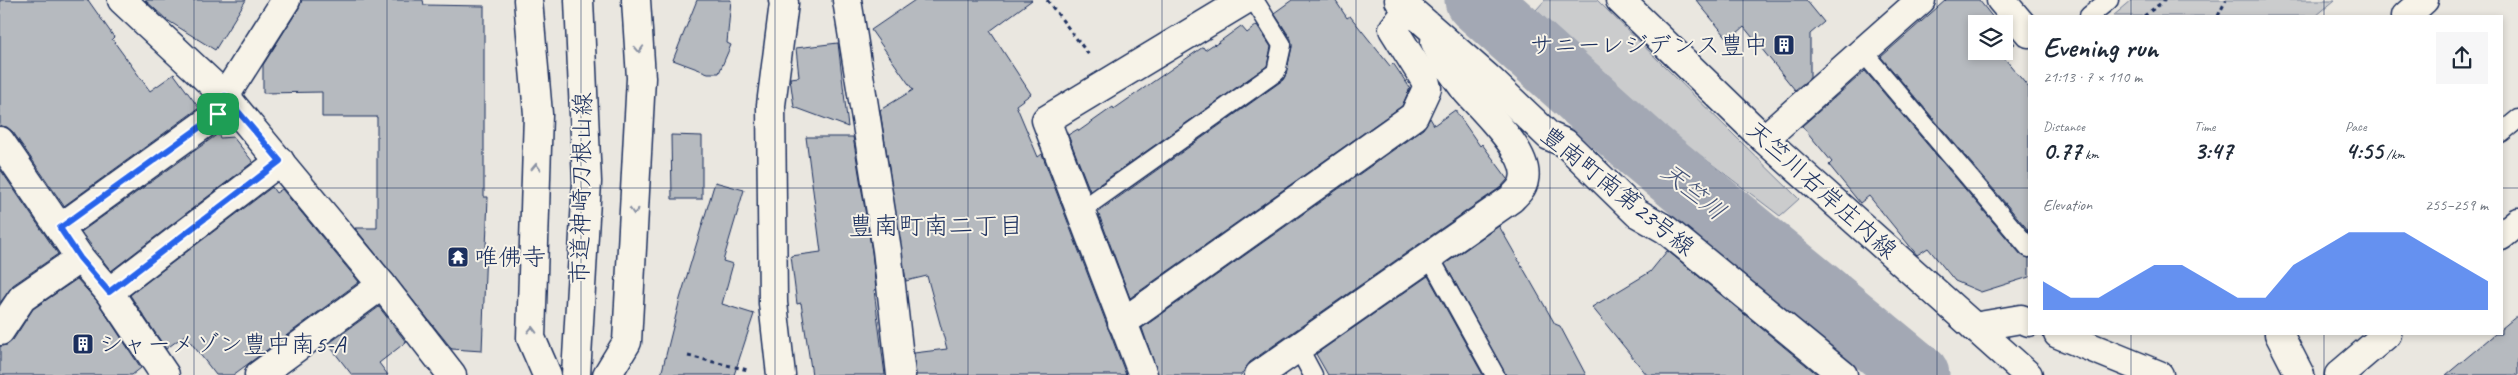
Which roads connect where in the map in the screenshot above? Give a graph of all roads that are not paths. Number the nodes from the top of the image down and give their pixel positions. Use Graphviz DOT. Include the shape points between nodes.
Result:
graph roads {
  1 [pos="122,0"];
  2 [pos="286,0"];
  3 [pos="528,0"];
  4 [pos="579,0"];
  5 [pos="636,0"];
  6 [pos="847,0"];
  7 [pos="1245,0"];
  8 [pos="1254,0"];
  9 [pos="1620,0"];
  10 [pos="1921,0"];
  11 [pos="2001,0"];
  12 [pos="2109,0"];
  13 [pos="2424,0"];
  14 [pos="786,1"];
  15 [pos="1412,12"];
  16 [pos="2090,15"];
  17 [pos="2407,15"];
  18 [pos="2028,32"];
  19 [pos="1863,52"];
  20 [pos="225,96"];
  21 [pos="2518,119"];
  22 [pos="2503,132"];
  23 [pos="1764,139"];
  24 [pos="0,141"];
  25 [pos="280,161"];
  26 [pos="1080,211"];
  27 [pos="60,228"];
  28 [pos="2028,247"];
  29 [pos="1429,256"];
  30 [pos="80,258"];
  31 [pos="382,285"];
  32 [pos="109,292"];
  33 [pos="2026,315"];
  34 [pos="1122,323"];
  35 [pos="1974,327"];
  36 [pos="0,331"];
  37 [pos="2060,335"];
  38 [pos="2280,335"];
  39 [pos="2386,335"];
  40 [pos="1298,348"];
  41 [pos="447,374"];
  42 [pos="165,375"];
  43 [pos="259,375"];
  44 [pos="547,375"];
  45 [pos="576,375"];
  46 [pos="608,375"];
  47 [pos="781,375"];
  48 [pos="901,375"];
  49 [pos="1143,375"];
  50 [pos="1259,375"];
  51 [pos="1313,375"];
  52 [pos="1495,375"];
  53 [pos="1842,375"];
  54 [pos="2028,375"];
  55 [pos="2158,375"];
  56 [pos="2300,375"];
  57 [pos="2339,375"];
  1 -- 20 [label="street"];
  2 -- 20 [label="street"];
  44 -- 3 [label="street, one-way" via="531,338 538,114"];
  4 -- 45 [label="street, 市道神崎刀根山線" via="587,182"];
  5 -- 46 [label="street, one-way" via="641,78 627,342"];
  6 -- 48 [label="street" via="887,250"];
  7 -- 26 [label="street" via="1046,120"];
  8 -- 26 [label="lane" via="1282,45 1276,72"];
  9 -- 23 [label="street, 天竺川右岸庄内線"];
  10 -- 19 [label="street"];
  11 -- 18 [label="street"];
  12 -- 16 [label="lane"];
  13 -- 17 [label="street"];
  14 -- 47 [label="street" via="771,106 773,303"];
  15 -- 29 [label="street" via="1442,58 1514,146 1524,170 1524,181 1511,199"];
  15 -- 34 [label="street" via="1393,29 1427,88 1414,116"];
  15 -- 53 [label="street, 豊南町南第23号線" via="1549,136 1565,143 1637,213 1665,229"];
  19 -- 23 [label="street"];
  19 -- 28 [label="lane"];
  20 -- 25 [label="street"];
  20 -- 27 [label="street" via="218,114"];
  21 -- 22 [label="lane"];
  23 -- 35 [label="street, 天竺川右岸庄内線"];
  24 -- 27 [label="street"];
  25 -- 31 [label="street"];
  25 -- 32 [label="street"];
  26 -- 34 [label="street"];
  27 -- 30 [label="street"];
  29 -- 40 [label="street"];
  29 -- 52 [label="lane"];
  30 -- 32 [label="street"];
  30 -- 36 [label="street" via="22,298"];
  31 -- 41 [label="street"];
  31 -- 43 [label="street"];
  32 -- 42 [label="street"];
  33 -- 35 [label="street"];
  34 -- 49 [label="street"];
  35 -- 54 [label="street, 天竺川右岸庄内線"];
  37 -- 55 [label="street"];
  38 -- 56 [label="street"];
  39 -- 57 [label="street"];
  40 -- 50 [label="street"];
  40 -- 51 [label="lane"];
}
